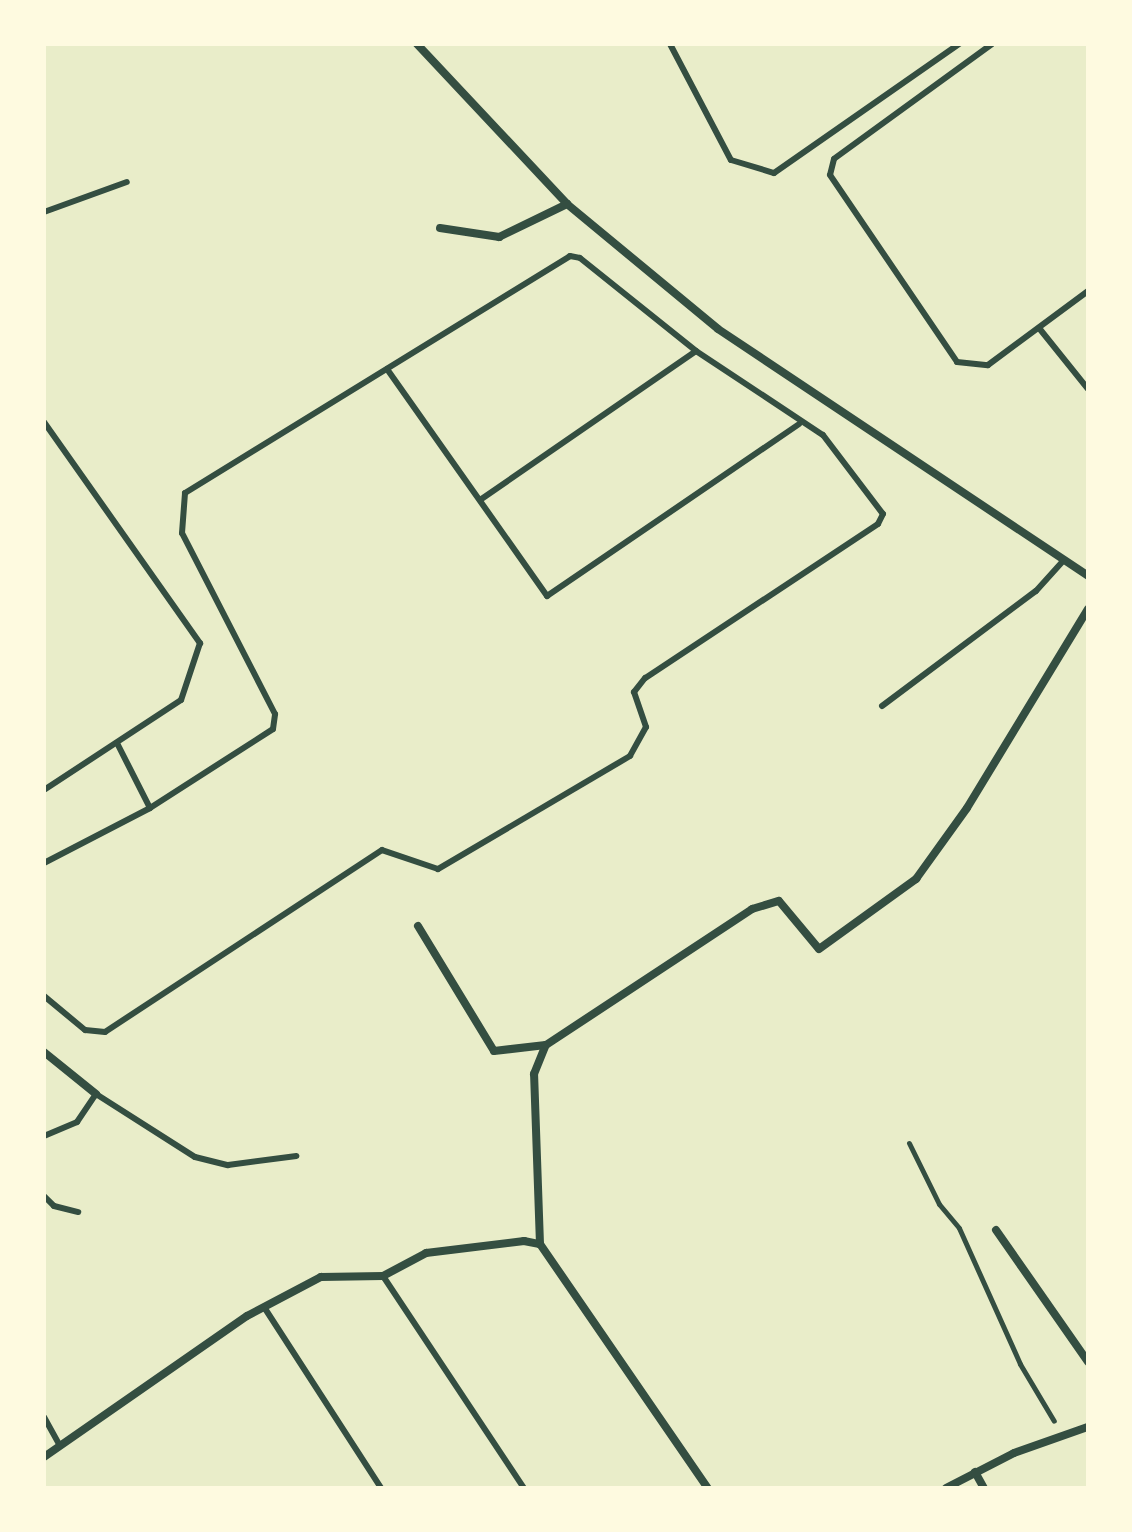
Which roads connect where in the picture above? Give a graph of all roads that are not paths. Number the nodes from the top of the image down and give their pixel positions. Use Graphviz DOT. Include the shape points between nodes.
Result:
graph roads {
  1 [pos="417,44"];
  2 [pos="670,44"];
  3 [pos="959,44"];
  4 [pos="992,44"];
  5 [pos="127,182"];
  6 [pos="567,204"];
  7 [pos="44,212"];
  8 [pos="440,228"];
  9 [pos="1088,291"];
  10 [pos="1039,328"];
  11 [pos="696,351"];
  12 [pos="387,369"];
  13 [pos="1088,389"];
  14 [pos="44,422"];
  15 [pos="799,424"];
  16 [pos="480,500"];
  17 [pos="1064,560"];
  18 [pos="1088,576"];
  19 [pos="1088,609"];
  20 [pos="882,706"];
  21 [pos="117,743"];
  22 [pos="44,790"];
  23 [pos="150,808"];
  24 [pos="44,863"];
  25 [pos="418,926"];
  26 [pos="44,996"];
  27 [pos="546,1045"];
  28 [pos="44,1052"];
  29 [pos="96,1094"];
  30 [pos="44,1136"];
  31 [pos="296,1156"];
  32 [pos="44,1196"];
  33 [pos="78,1212"];
  34 [pos="996,1230"];
  35 [pos="540,1244"];
  36 [pos="383,1276"];
  37 [pos="264,1307"];
  38 [pos="1088,1362"];
  39 [pos="44,1417"];
  40 [pos="1088,1427"];
  41 [pos="60,1446"];
  42 [pos="44,1457"];
  43 [pos="975,1472"];
  44 [pos="381,1488"];
  45 [pos="524,1488"];
  46 [pos="708,1488"];
  47 [pos="946,1488"];
  48 [pos="984,1488"];
  1 -- 6 [label="street"];
  2 -- 3 [label="lane" via="731,160 774,173"];
  4 -- 10 [label="lane" via="834,159 830,175 957,362 988,365"];
  5 -- 7 [label="lane"];
  6 -- 8 [label="street" via="499,237"];
  6 -- 17 [label="street" via="718,329"];
  9 -- 10 [label="lane"];
  10 -- 13 [label="lane"];
  11 -- 12 [label="lane" via="580,258 570,256"];
  11 -- 15 [label="lane"];
  11 -- 16 [label="lane"];
  12 -- 16 [label="lane"];
  12 -- 23 [label="lane" via="185,493 182,533 275,714 273,729"];
  14 -- 21 [label="lane" via="200,643 181,700"];
  15 -- 16 [label="lane" via="547,596"];
  15 -- 26 [label="lane" via="823,435 883,514 878,524 645,678 634,692 646,727 630,756 438,869 382,850 105,1032 85,1030"];
  17 -- 18 [label="street"];
  17 -- 20 [label="lane" via="1036,591"];
  19 -- 27 [label="street" via="967,808 916,879 819,949 779,901 752,909"];
  21 -- 22 [label="lane"];
  21 -- 23 [label="lane"];
  23 -- 24 [label="lane"];
  25 -- 27 [label="street" via="494,1051"];
  27 -- 35 [label="street" via="534,1074"];
  28 -- 29 [label="street"];
  29 -- 30 [label="lane" via="77,1122"];
  29 -- 31 [label="lane" via="195,1157 228,1165"];
  32 -- 33 [label="lane" via="54,1206"];
  34 -- 38 [label="street"];
  35 -- 36 [label="street" via="524,1241 426,1253"];
  35 -- 46 [label="street"];
  36 -- 37 [label="street" via="321,1277"];
  36 -- 45 [label="lane"];
  37 -- 41 [label="street"];
  37 -- 44 [label="lane"];
  39 -- 41 [label="lane"];
  40 -- 43 [label="street"];
  41 -- 42 [label="street"];
  43 -- 47 [label="street"];
  43 -- 48 [label="street"];
}
